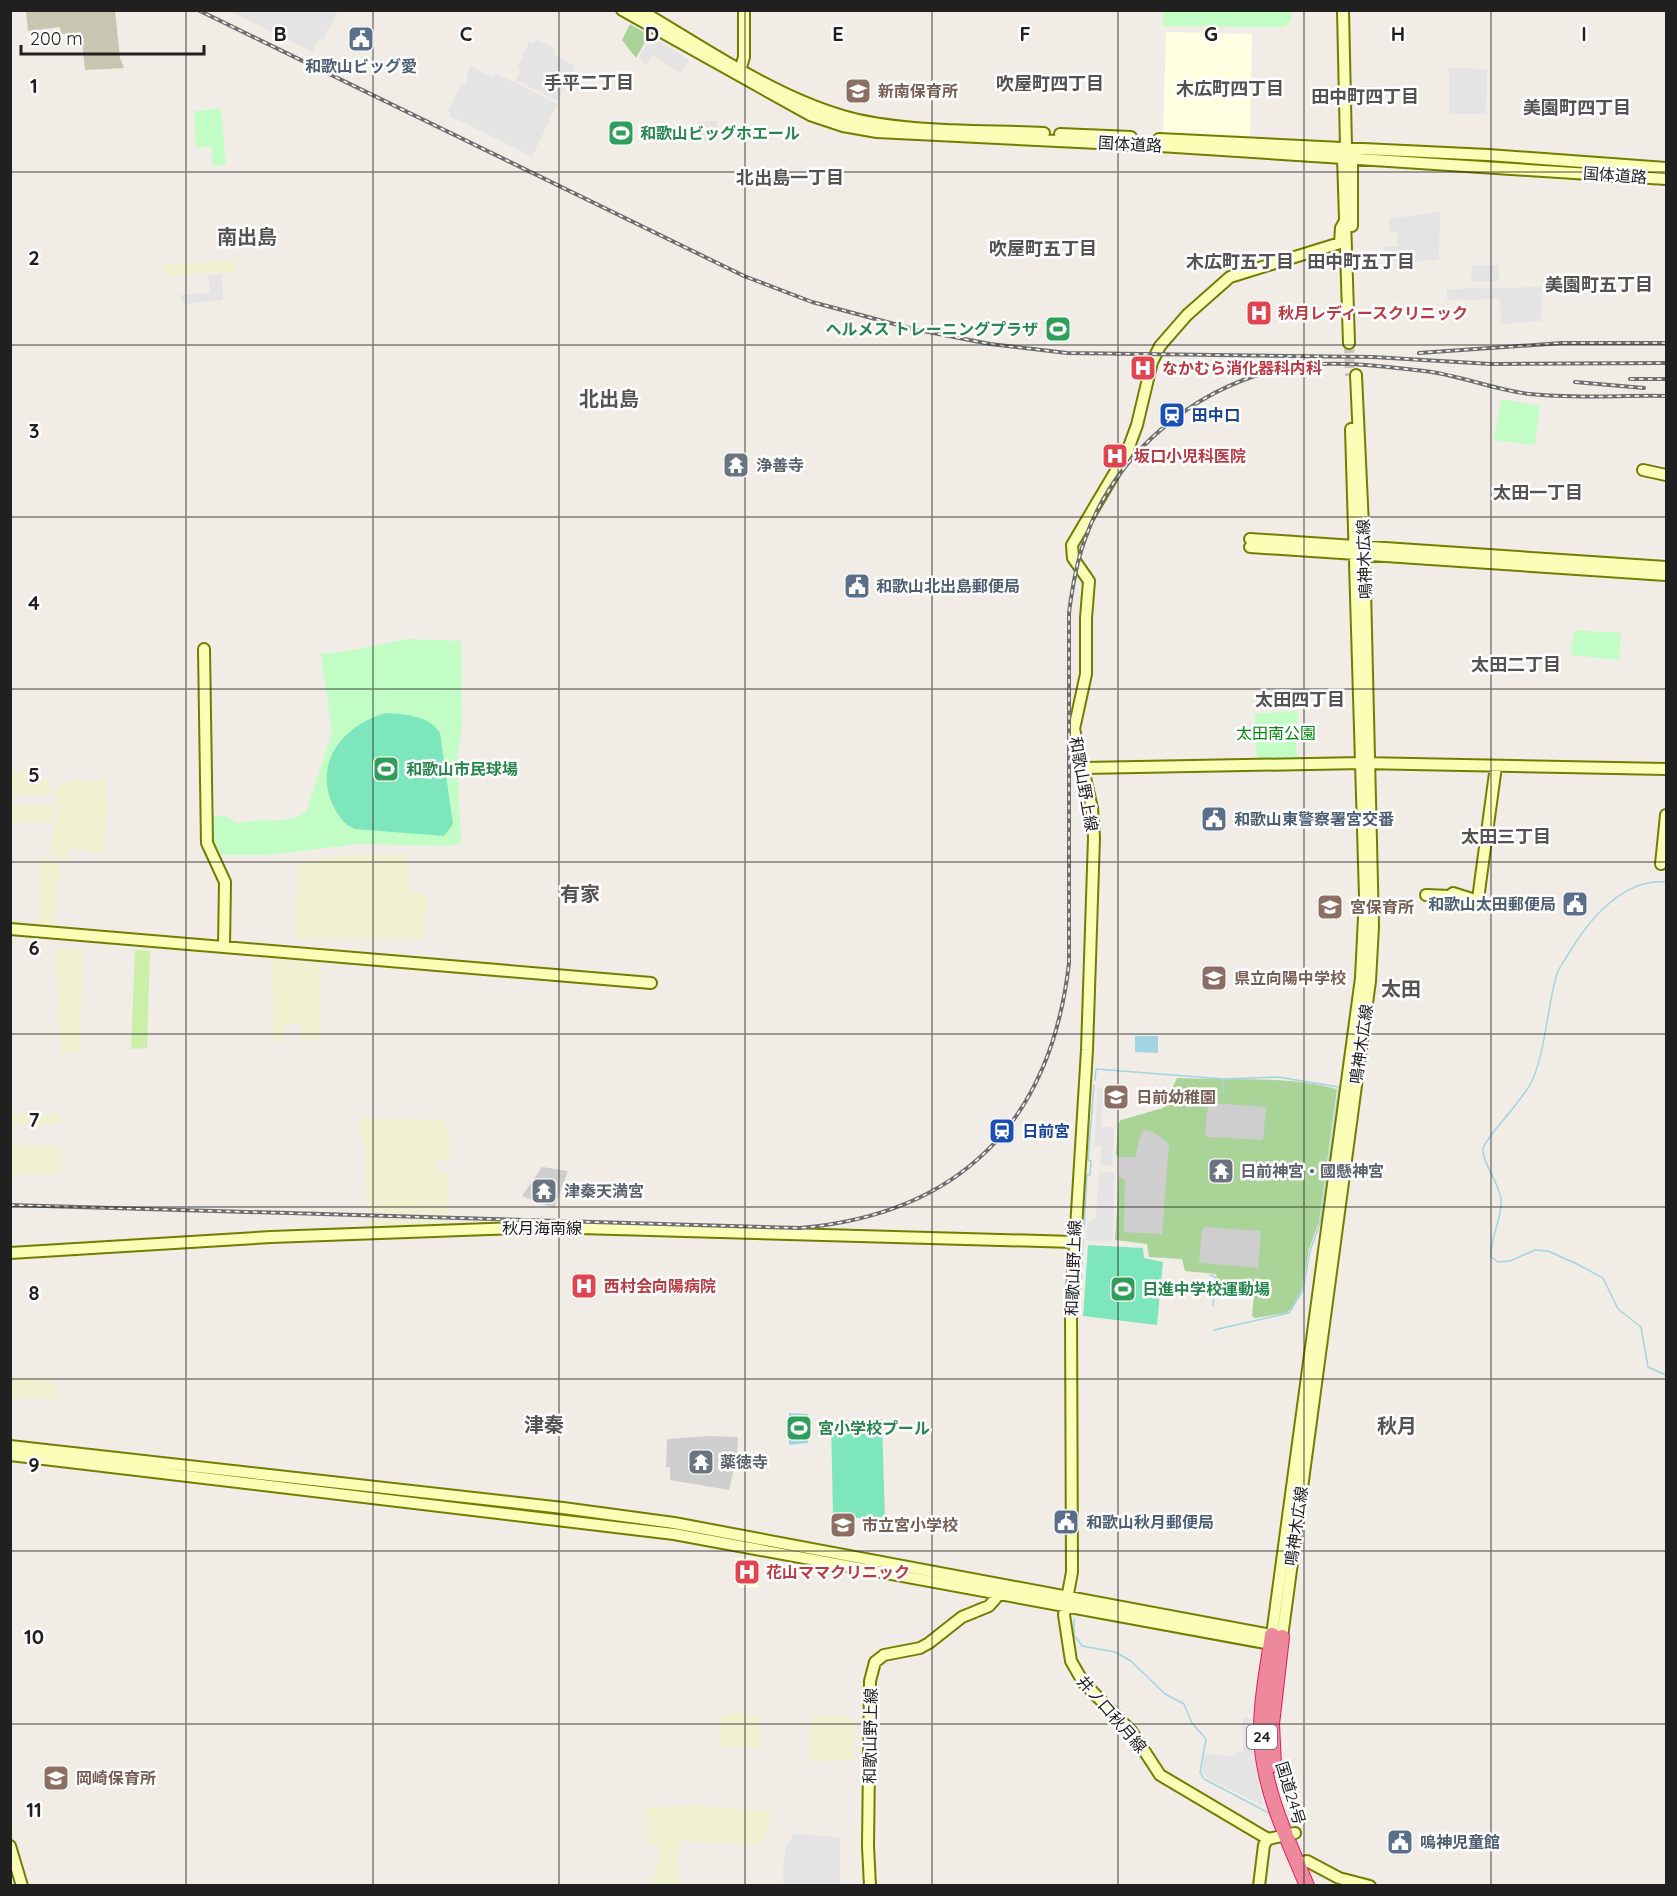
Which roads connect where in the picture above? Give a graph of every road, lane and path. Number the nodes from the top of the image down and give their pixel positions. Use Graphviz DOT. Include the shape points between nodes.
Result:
graph roads {
  1 [pos="622,10"];
  2 [pos="640,10"];
  3 [pos="744,10"];
  4 [pos="1343,10"];
  5 [pos="739,73"];
  6 [pos="1347,154"];
  7 [pos="1666,168"];
  8 [pos="1666,179"];
  9 [pos="1349,222"];
  10 [pos="1352,342"];
  11 [pos="1353,375"];
  12 [pos="1643,470"];
  13 [pos="1666,475"];
  14 [pos="1250,543"];
  15 [pos="1360,551"];
  16 [pos="1666,567"];
  17 [pos="1666,575"];
  18 [pos="204,649"];
  19 [pos="1366,763"];
  20 [pos="1496,766"];
  21 [pos="1084,768"];
  22 [pos="1666,769"];
  23 [pos="1666,815"];
  24 [pos="1661,864"];
  25 [pos="1426,895"];
  26 [pos="10,929"];
  27 [pos="224,947"];
  28 [pos="651,983"];
  29 [pos="1074,1242"];
  30 [pos="10,1253"];
  31 [pos="10,1446"];
  32 [pos="10,1455"];
  33 [pos="1001,1588"];
  34 [pos="1068,1601"];
  35 [pos="1276,1641"];
  36 [pos="1291,1834"];
  37 [pos="1269,1839"];
  38 [pos="10,1846"];
  39 [pos="1303,1863"];
  40 [pos="22,1886"];
  41 [pos="870,1886"];
  42 [pos="1259,1886"];
  43 [pos="1307,1886"];
  44 [pos="1317,1886"];
  45 [pos="1370,1886"];
  1 -- 5 [label="street, 国体道路"];
  2 -- 5 [label="street, 国体道路"];
  3 -- 5 [label="street" via="744,57"];
  4 -- 6 [label="street, 和歌山野上線"];
  5 -- 6 [label="street, 国体道路" via="812,106 876,123"];
  6 -- 7 [label="street, 国体道路"];
  6 -- 8 [label="street, 国体道路"];
  6 -- 9 [label="street, 和歌山野上線"];
  9 -- 10 [label="street"];
  9 -- 21 [label="street, 和歌山野上線" via="1341,228 1340,243 1230,278 1187,315 1160,346 1152,362 1127,452 1072,545 1073,558 1089,581 1086,674 1074,729"];
  11 -- 15 [label="street, 鳴神木広線"];
  12 -- 13 [label="street"];
  14 -- 15 [label="street"];
  15 -- 16 [label="street"];
  15 -- 17 [label="street"];
  15 -- 19 [label="street, 鳴神木広線"];
  18 -- 27 [label="street" via="207,843 225,882"];
  19 -- 20 [label="street"];
  19 -- 21 [label="street"];
  19 -- 35 [label="street, 鳴神木広線" via="1361,978"];
  20 -- 22 [label="street"];
  20 -- 25 [label="street" via="1478,899 1453,893"];
  21 -- 29 [label="street, 和歌山野上線" via="1093,818 1094,878 1088,1050"];
  23 -- 24 [label="street"];
  26 -- 27 [label="street"];
  27 -- 28 [label="street"];
  29 -- 30 [label="street, 秋月海南線" via="546,1227"];
  29 -- 34 [label="street, 和歌山野上線" via="1073,1521"];
  31 -- 33 [label="street" via="674,1523"];
  32 -- 33 [label="street" via="674,1534"];
  33 -- 34 [label="street"];
  33 -- 41 [label="street, 和歌山野上線" via="989,1606 962,1617 920,1648 884,1655 875,1662 870,1681"];
  34 -- 35 [label="street"];
  34 -- 37 [label="street, 井ノ口秋月線" via="1064,1616 1076,1671 1132,1732 1160,1775"];
  35 -- 36 [label="highway, 国道24号 / 24" via="1263,1705 1262,1749 1268,1782"];
  36 -- 37 [label="street"];
  36 -- 39 [label="highway, 国道24号 / 24"];
  37 -- 42 [label="street" via="1264,1845"];
  38 -- 40 [label="street"];
  39 -- 43 [label="highway, 国道24号 / 24"];
  39 -- 44 [label="highway, 国道24号 / 24"];
  39 -- 45 [label="street"];
}
